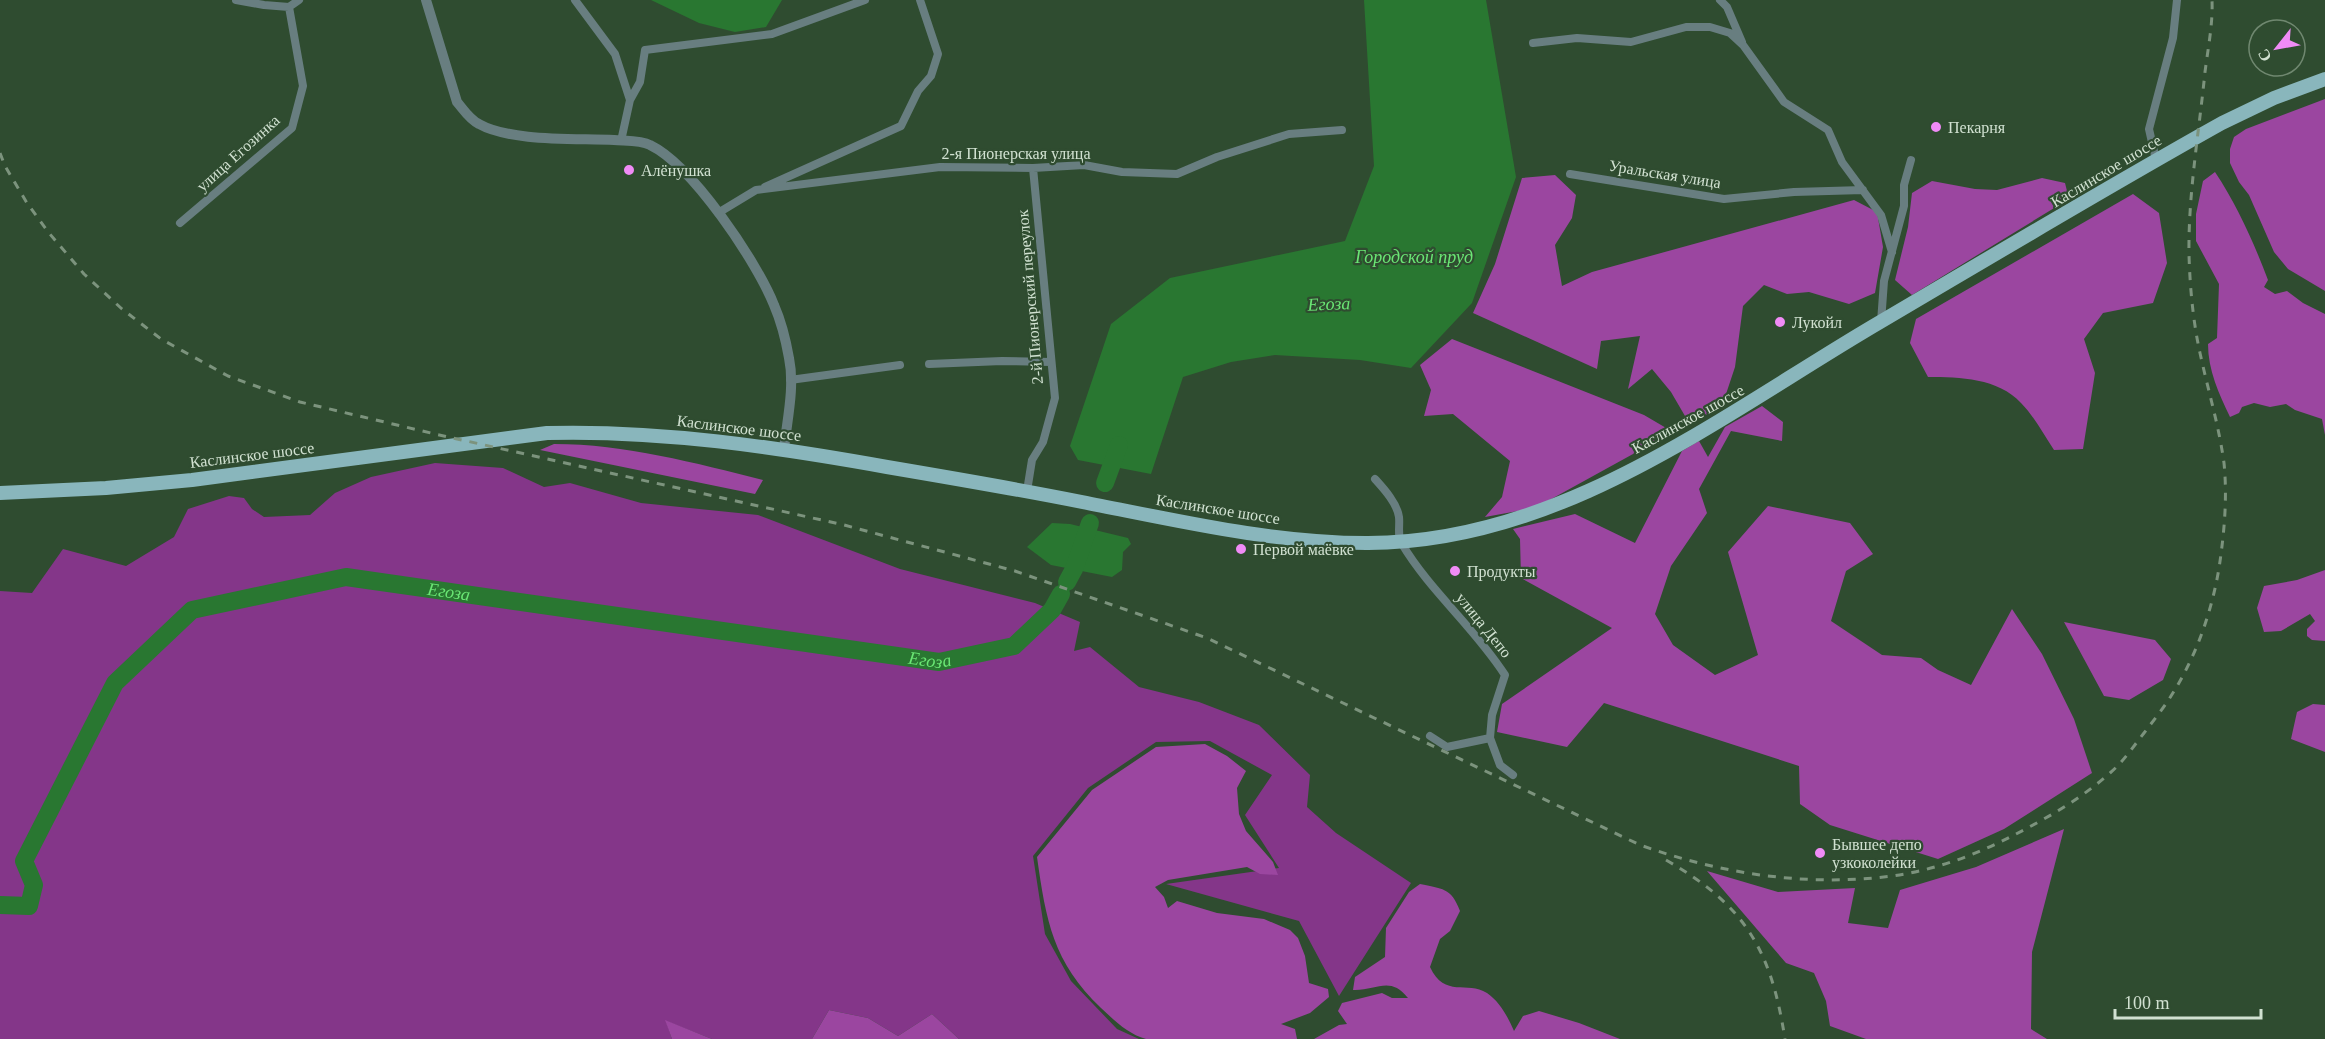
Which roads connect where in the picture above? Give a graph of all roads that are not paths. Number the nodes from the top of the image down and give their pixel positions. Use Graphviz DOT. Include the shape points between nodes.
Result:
graph roads {
  1 [pos="236,0"];
  2 [pos="299,0"];
  3 [pos="426,0"];
  4 [pos="575,0"];
  5 [pos="865,0"];
  6 [pos="920,0"];
  7 [pos="1720,0"];
  8 [pos="2178,0"];
  9 [pos="289,7"];
  10 [pos="1533,43"];
  11 [pos="1743,45"];
  12 [pos="2325,79"];
  13 [pos="630,100"];
  14 [pos="1342,130"];
  15 [pos="621,141"];
  16 [pos="1911,160"];
  17 [pos="2156,160"];
  18 [pos="1033,168"];
  19 [pos="1570,174"];
  20 [pos="756,190"];
  21 [pos="1863,190"];
  22 [pos="718,213"];
  23 [pos="180,223"];
  24 [pos="1892,252"];
  25 [pos="1881,322"];
  26 [pos="1051,362"];
  27 [pos="928,364"];
  28 [pos="900,365"];
  29 [pos="790,380"];
  30 [pos="784,449"];
  31 [pos="1375,479"];
  32 [pos="1027,491"];
  33 [pos="0,493"];
  34 [pos="1400,542"];
  35 [pos="1430,736"];
  36 [pos="1490,738"];
  37 [pos="1513,775"];
  1 -- 9 [label="street"];
  2 -- 9 [label="street"];
  3 -- 15 [label="street" via="457,102 480,125 524,136"];
  4 -- 13 [label="street" via="615,54"];
  5 -- 13 [label="street" via="772,34 645,50 640,82"];
  6 -- 20 [label="street, 2-я Пионерская улица" via="939,54 931,76 918,91 901,126"];
  7 -- 11 [label="street" via="1727,7"];
  8 -- 17 [label="street" via="2174,38 2149,129"];
  9 -- 23 [label="street, улица Егозинка" via="303,87 292,128"];
  10 -- 11 [label="street" via="1576,38 1631,42 1686,27 1710,27 1730,33"];
  11 -- 21 [label="street" via="1784,102 1828,130 1842,162"];
  12 -- 17 [label="main road, Каслинское шоссе" via="2253,108"];
  13 -- 15 [label="street"];
  14 -- 18 [label="street, 2-я Пионерская улица" via="1289,134 1177,174 1122,172 1084,165"];
  15 -- 22 [label="street" via="649,144 674,162"];
  16 -- 24 [label="street"];
  17 -- 25 [label="main road, Каслинское шоссе"];
  18 -- 20 [label="street, 2-я Пионерская улица" via="940,167"];
  18 -- 26 [label="street, 2-й Пионерский переулок"];
  19 -- 21 [label="street, Уральская улица" via="1724,199"];
  20 -- 22 [label="street, 2-я Пионерская улица"];
  21 -- 24 [label="street" via="1881,215"];
  22 -- 29 [label="street" via="775,306 789,359"];
  24 -- 25 [label="street" via="1884,281"];
  25 -- 34 [label="main road, Каслинское шоссе" via="1680,443 1589,491 1534,514 1475,530"];
  26 -- 27 [label="street"];
  26 -- 32 [label="street, 2-й Пионерский переулок" via="1055,398 1043,442 1032,460"];
  28 -- 29 [label="street"];
  29 -- 30 [label="street"];
  30 -- 32 [label="main road, Каслинское шоссе"];
  30 -- 33 [label="main road, Каслинское шоссе" via="638,434 547,433 192,480"];
  31 -- 34 [label="street" via="1399,515"];
  32 -- 34 [label="main road, Каслинское шоссе" via="1251,532 1340,542"];
  34 -- 36 [label="street, улица Депо" via="1505,675 1492,715"];
  35 -- 36 [label="street" via="1447,747"];
  36 -- 37 [label="street, улица Депо" via="1500,765"];
}
